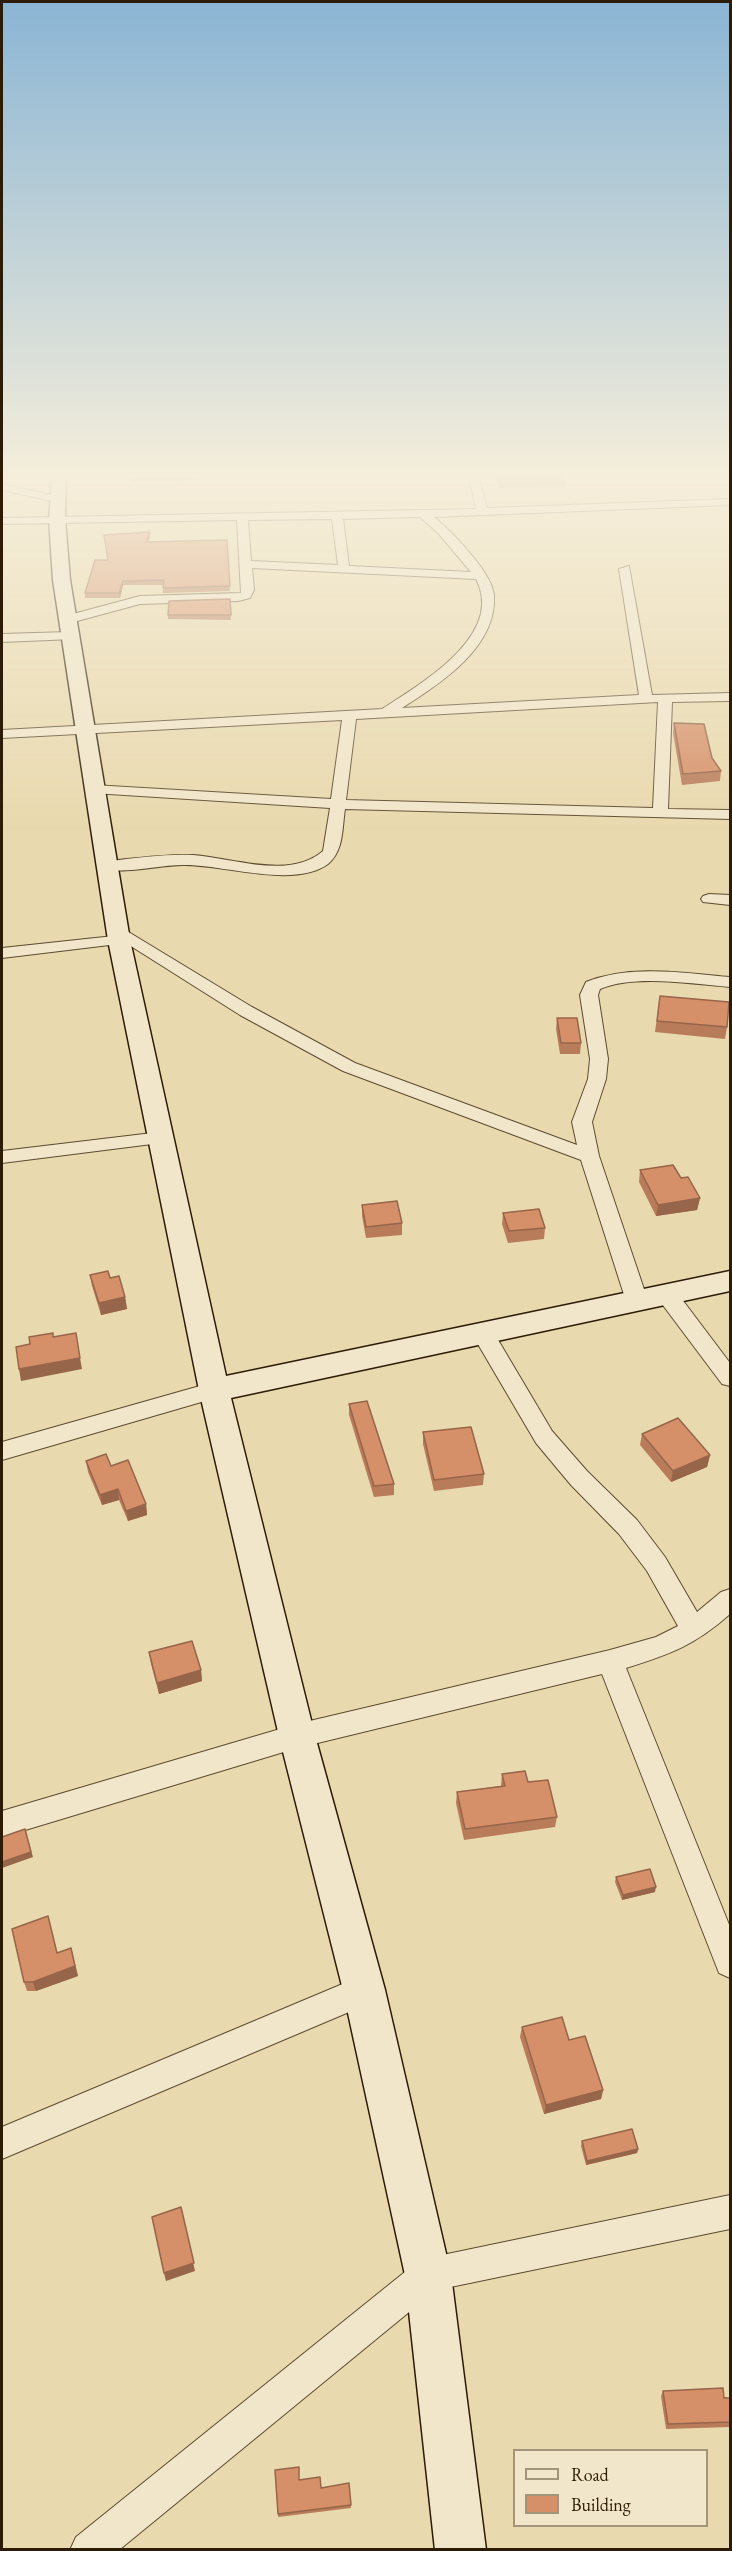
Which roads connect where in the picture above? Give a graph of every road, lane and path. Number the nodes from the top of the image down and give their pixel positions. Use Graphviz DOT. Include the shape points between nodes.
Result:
graph roads {
  1 [pos="63,596"];
  2 [pos="242,596"];
  3 [pos="488,596"];
  4 [pos="629,596"];
  5 [pos="67,628"];
  6 [pos="2,638"];
  7 [pos="730,697"];
  8 [pos="665,698"];
  9 [pos="645,699"];
  10 [pos="387,712"];
  11 [pos="350,714"];
  12 [pos="82,729"];
  13 [pos="2,734"];
  14 [pos="93,789"];
  15 [pos="338,804"];
  16 [pos="660,812"];
  17 [pos="730,815"];
  18 [pos="110,866"];
  19 [pos="709,899"];
  20 [pos="730,900"];
  21 [pos="118,935"];
  22 [pos="2,953"];
  23 [pos="730,982"];
  24 [pos="161,1138"];
  25 [pos="589,1156"];
  26 [pos="2,1157"];
  27 [pos="730,1281"];
  28 [pos="667,1295"];
  29 [pos="637,1302"];
  30 [pos="483,1334"];
  31 [pos="730,1378"];
  32 [pos="214,1390"];
  33 [pos="2,1451"];
  34 [pos="730,1599"];
  35 [pos="694,1630"];
  36 [pos="610,1661"];
  37 [pos="297,1736"];
  38 [pos="2,1824"];
  39 [pos="730,1963"];
  40 [pos="364,1990"];
  41 [pos="2,2143"];
  42 [pos="730,2212"];
  43 [pos="428,2275"];
  44 [pos="89,2550"];
  45 [pos="461,2550"];
  1 -- 5 [label="street"];
  2 -- 5 [label="street" via="140,600"];
  3 -- 10 [label="street" via="485,622 466,650 434,682"];
  4 -- 9 [label="street"];
  5 -- 6 [label="street"];
  5 -- 12 [label="street"];
  7 -- 8 [label="street"];
  8 -- 9 [label="street"];
  8 -- 16 [label="street"];
  9 -- 10 [label="street"];
  10 -- 11 [label="street"];
  11 -- 12 [label="street"];
  11 -- 15 [label="street"];
  12 -- 13 [label="street"];
  12 -- 14 [label="street"];
  14 -- 15 [label="street"];
  14 -- 18 [label="street"];
  15 -- 16 [label="street"];
  15 -- 18 [label="street" via="331,853 326,861 313,867 276,869 175,860"];
  16 -- 17 [label="street"];
  18 -- 21 [label="street"];
  19 -- 20 [label="street"];
  21 -- 22 [label="street"];
  21 -- 24 [label="street"];
  21 -- 25 [label="street" via="349,1067"];
  23 -- 25 [label="street" via="622,978 599,981 592,986 589,995 599,1059 597,1079 582,1122"];
  24 -- 26 [label="street"];
  24 -- 32 [label="street"];
  25 -- 29 [label="street"];
  27 -- 28 [label="street"];
  28 -- 29 [label="street"];
  28 -- 31 [label="street"];
  29 -- 30 [label="street"];
  30 -- 32 [label="street"];
  30 -- 35 [label="street" via="544,1437 628,1527 656,1564"];
  32 -- 33 [label="street"];
  32 -- 37 [label="street"];
  34 -- 35 [label="street"];
  35 -- 36 [label="street" via="662,1646"];
  36 -- 37 [label="street"];
  36 -- 39 [label="street"];
  37 -- 38 [label="street"];
  37 -- 40 [label="street"];
  40 -- 41 [label="street"];
  40 -- 43 [label="street"];
  42 -- 43 [label="street"];
  43 -- 44 [label="street"];
  43 -- 45 [label="street"];
}
